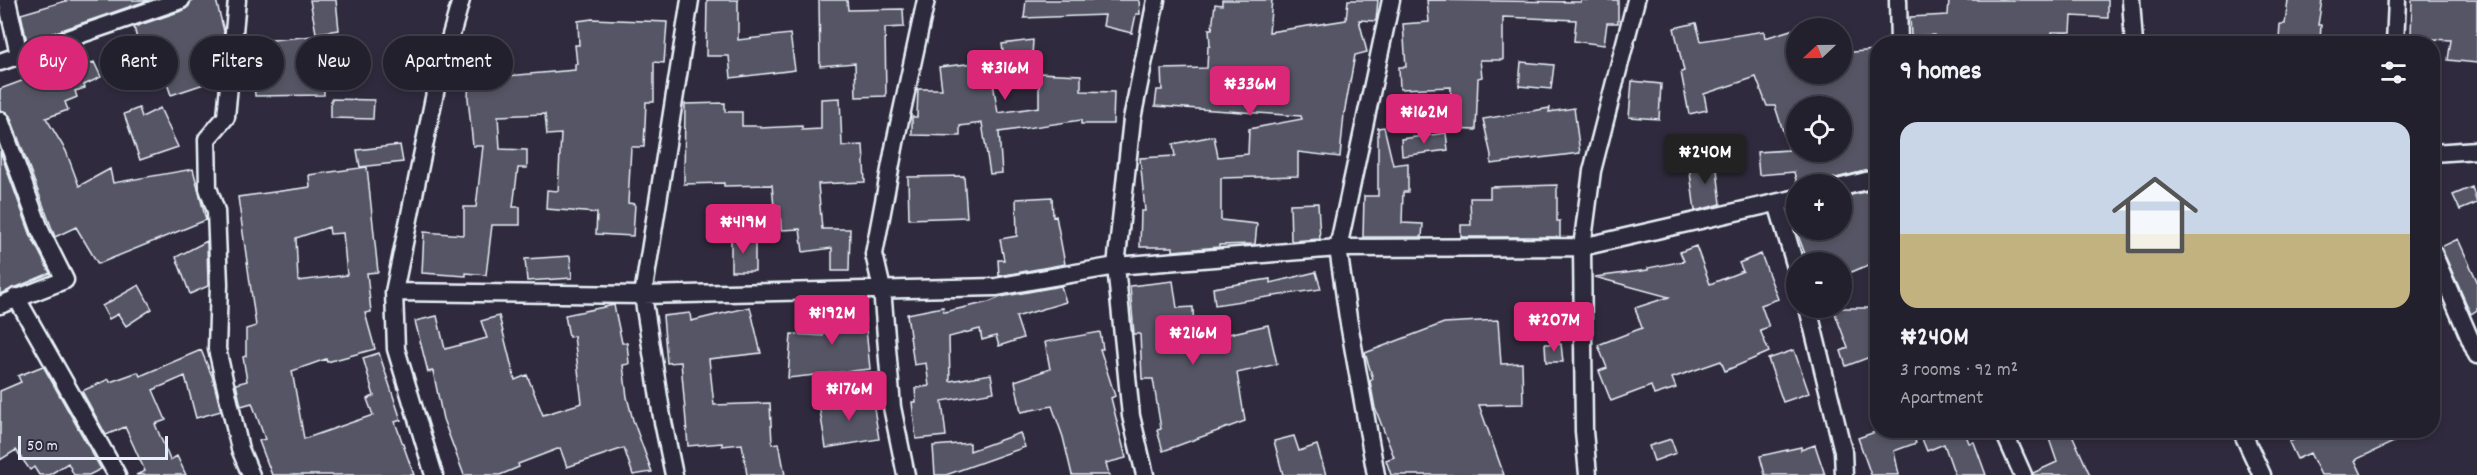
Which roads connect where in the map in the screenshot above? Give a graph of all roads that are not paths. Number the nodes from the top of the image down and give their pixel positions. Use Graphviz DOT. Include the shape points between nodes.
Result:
graph roads {
  1 [pos="7,0"];
  2 [pos="181,0"];
  3 [pos="237,0"];
  4 [pos="461,0"];
  5 [pos="690,0"];
  6 [pos="926,0"];
  7 [pos="1156,0"];
  8 [pos="1391,0"];
  9 [pos="1636,0"];
  10 [pos="1898,0"];
  11 [pos="2131,0"];
  12 [pos="2397,0"];
  13 [pos="76,36"];
  14 [pos="1899,36"];
  15 [pos="2133,36"];
  16 [pos="2395,36"];
  17 [pos="18,47"];
  18 [pos="18,56"];
  19 [pos="0,62"];
  20 [pos="0,120"];
  21 [pos="2477,150"];
  22 [pos="2440,153"];
  23 [pos="1870,180"];
  24 [pos="1852,184"];
  25 [pos="1786,201"];
  26 [pos="1776,203"];
  27 [pos="1582,247"];
  28 [pos="1338,248"];
  29 [pos="1791,252"];
  30 [pos="1116,266"];
  31 [pos="2440,269"];
  32 [pos="882,289"];
  33 [pos="394,292"];
  34 [pos="643,295"];
  35 [pos="16,297"];
  36 [pos="0,305"];
  37 [pos="1811,318"];
  38 [pos="2477,355"];
  39 [pos="2007,438"];
  40 [pos="2245,438"];
  41 [pos="117,475"];
  42 [pos="251,475"];
  43 [pos="434,475"];
  44 [pos="674,475"];
  45 [pos="906,475"];
  46 [pos="1145,475"];
  47 [pos="1376,475"];
  48 [pos="1588,475"];
  49 [pos="1844,475"];
  50 [pos="2023,475"];
  51 [pos="2262,475"];
  1 -- 17 [label="street"];
  2 -- 13 [label="street"];
  3 -- 42 [label="street" via="226,117 207,139 208,188 216,211 217,349 240,449"];
  4 -- 33 [label="street" via="436,88"];
  5 -- 34 [label="street"];
  6 -- 32 [label="street" via="874,254"];
  7 -- 30 [label="street" via="1132,119"];
  8 -- 28 [label="street"];
  9 -- 27 [label="street" via="1592,171"];
  10 -- 14 [label="street"];
  11 -- 15 [label="street"];
  12 -- 16 [label="street"];
  18 -- 19 [label="street"];
  20 -- 35 [label="street" via="41,232 65,280"];
  21 -- 22 [label="street"];
  23 -- 24 [label="street"];
  25 -- 26 [label="street"];
  26 -- 27 [label="street"];
  26 -- 29 [label="street"];
  27 -- 28 [label="street"];
  27 -- 48 [label="street"];
  28 -- 30 [label="street"];
  28 -- 47 [label="street"];
  30 -- 32 [label="street" via="996,287"];
  30 -- 46 [label="street" via="1131,416"];
  31 -- 38 [label="street"];
  32 -- 34 [label="street"];
  32 -- 45 [label="street" via="892,407"];
  33 -- 34 [label="street"];
  33 -- 43 [label="street" via="396,349"];
  34 -- 44 [label="street"];
  35 -- 36 [label="street"];
  35 -- 41 [label="street"];
  37 -- 49 [label="street" via="1844,451"];
  39 -- 50 [label="street"];
  40 -- 51 [label="street"];
}
